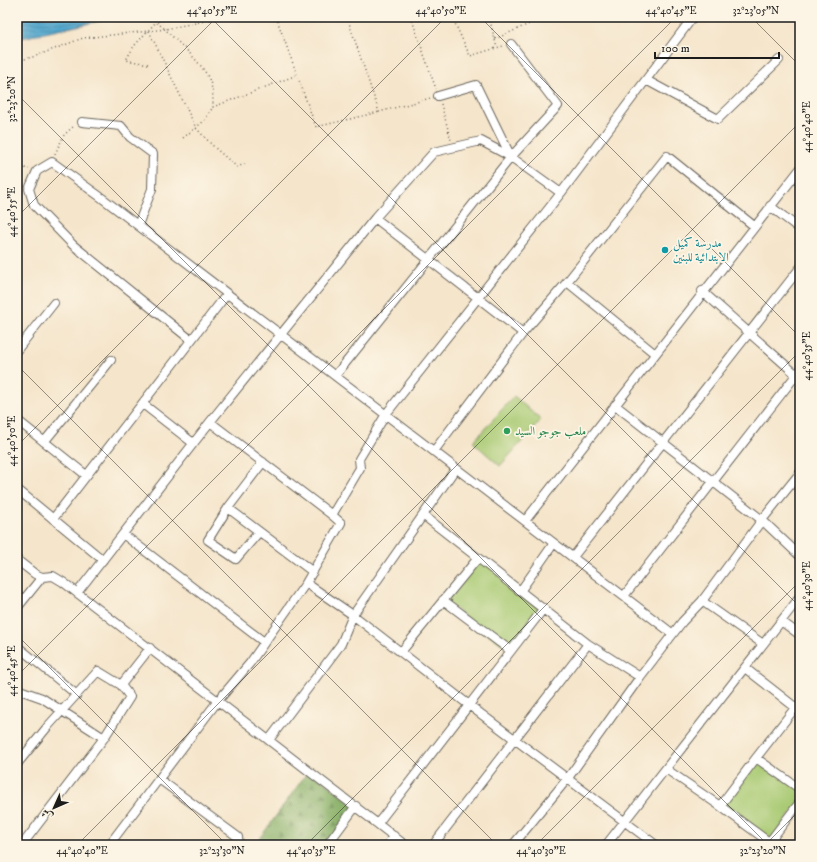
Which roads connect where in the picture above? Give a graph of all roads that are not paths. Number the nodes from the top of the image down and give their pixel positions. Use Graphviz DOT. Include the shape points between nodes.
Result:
graph roads {
  1 [pos="693,17"];
  2 [pos="511,44"];
  3 [pos="779,60"];
  4 [pos="646,80"];
  5 [pos="438,96"];
  6 [pos="82,122"];
  7 [pos="511,157"];
  8 [pos="800,169"];
  9 [pos="560,193"];
  10 [pos="770,206"];
  11 [pos="375,218"];
  12 [pos="138,225"];
  13 [pos="754,226"];
  14 [pos="800,229"];
  15 [pos="428,261"];
  16 [pos="800,268"];
  17 [pos="566,282"];
  18 [pos="702,291"];
  19 [pos="227,294"];
  20 [pos="478,298"];
  21 [pos="54,303"];
  22 [pos="523,333"];
  23 [pos="748,334"];
  24 [pos="281,335"];
  25 [pos="191,340"];
  26 [pos="17,350"];
  27 [pos="654,353"];
  28 [pos="111,360"];
  29 [pos="799,374"];
  30 [pos="335,376"];
  31 [pos="143,404"];
  32 [pos="614,405"];
  33 [pos="386,414"];
  34 [pos="17,420"];
  35 [pos="210,422"];
  36 [pos="44,442"];
  37 [pos="193,443"];
  38 [pos="662,443"];
  39 [pos="434,452"];
  40 [pos="264,462"];
  41 [pos="456,468"];
  42 [pos="800,473"];
  43 [pos="86,475"];
  44 [pos="712,482"];
  45 [pos="17,489"];
  46 [pos="228,508"];
  47 [pos="332,515"];
  48 [pos="423,515"];
  49 [pos="53,519"];
  50 [pos="762,520"];
  51 [pos="525,521"];
  52 [pos="259,532"];
  53 [pos="123,534"];
  54 [pos="554,543"];
  55 [pos="800,556"];
  56 [pos="573,557"];
  57 [pos="478,558"];
  58 [pos="17,560"];
  59 [pos="103,560"];
  60 [pos="313,572"];
  61 [pos="42,577"];
  62 [pos="306,583"];
  63 [pos="521,590"];
  64 [pos="77,593"];
  65 [pos="624,596"];
  66 [pos="800,597"];
  67 [pos="443,600"];
  68 [pos="702,601"];
  69 [pos="17,608"];
  70 [pos="544,608"];
  71 [pos="353,615"];
  72 [pos="781,621"];
  73 [pos="673,634"];
  74 [pos="800,635"];
  75 [pos="264,642"];
  76 [pos="588,644"];
  77 [pos="763,644"];
  78 [pos="17,646"];
  79 [pos="150,648"];
  80 [pos="511,651"];
  81 [pos="401,652"];
  82 [pos="745,668"];
  83 [pos="640,677"];
  84 [pos="121,685"];
  85 [pos="17,688"];
  86 [pos="77,695"];
  87 [pos="217,702"];
  88 [pos="469,705"];
  89 [pos="798,709"];
  90 [pos="62,712"];
  91 [pos="104,738"];
  92 [pos="269,740"];
  93 [pos="515,740"];
  94 [pos="756,758"];
  95 [pos="17,764"];
  96 [pos="666,769"];
  97 [pos="568,778"];
  98 [pos="159,779"];
  99 [pos="800,789"];
  100 [pos="800,802"];
  101 [pos="356,806"];
  102 [pos="720,806"];
  103 [pos="625,821"];
  104 [pos="378,823"];
  105 [pos="394,836"];
  106 [pos="768,844"];
  107 [pos="22,845"];
  108 [pos="109,845"];
  109 [pos="240,845"];
  110 [pos="327,845"];
  111 [pos="387,845"];
  112 [pos="405,845"];
  113 [pos="433,845"];
  114 [pos="513,845"];
  115 [pos="606,845"];
  116 [pos="656,845"];
  1 -- 4 [label="street"];
  2 -- 7 [label="street" via="558,106"];
  3 -- 4 [label="street" via="718,119"];
  4 -- 9 [label="street"];
  5 -- 7 [label="street" via="476,85"];
  6 -- 12 [label="street" via="121,126 130,137 153,154 152,190"];
  7 -- 9 [label="street"];
  7 -- 11 [label="street" via="481,142 434,152"];
  7 -- 15 [label="street"];
  8 -- 10 [label="street"];
  9 -- 20 [label="street"];
  10 -- 13 [label="street"];
  10 -- 14 [label="street"];
  11 -- 15 [label="street"];
  11 -- 24 [label="street"];
  12 -- 19 [label="street"];
  12 -- 25 [label="street" via="52,162 37,171 28,189 34,205 73,245"];
  13 -- 17 [label="street" via="667,156"];
  13 -- 18 [label="street"];
  15 -- 20 [label="street"];
  15 -- 30 [label="street"];
  16 -- 23 [label="street"];
  17 -- 22 [label="street"];
  17 -- 27 [label="street"];
  18 -- 23 [label="street"];
  18 -- 27 [label="street"];
  19 -- 24 [label="street"];
  19 -- 25 [label="street"];
  20 -- 22 [label="street"];
  20 -- 33 [label="street"];
  21 -- 26 [label="street"];
  22 -- 39 [label="street"];
  23 -- 29 [label="street"];
  23 -- 38 [label="street"];
  24 -- 30 [label="street"];
  24 -- 35 [label="street"];
  25 -- 31 [label="street"];
  27 -- 32 [label="street"];
  28 -- 36 [label="street"];
  29 -- 44 [label="street"];
  30 -- 33 [label="street"];
  31 -- 37 [label="street"];
  31 -- 43 [label="street"];
  32 -- 38 [label="street"];
  32 -- 51 [label="street"];
  33 -- 39 [label="street"];
  33 -- 47 [label="street" via="359,459 360,468"];
  34 -- 36 [label="street"];
  35 -- 37 [label="street"];
  35 -- 40 [label="street"];
  36 -- 43 [label="street"];
  37 -- 53 [label="street"];
  38 -- 44 [label="street"];
  38 -- 56 [label="street"];
  39 -- 41 [label="street"];
  40 -- 46 [label="street"];
  40 -- 47 [label="street"];
  41 -- 48 [label="street"];
  41 -- 51 [label="street"];
  42 -- 50 [label="street"];
  43 -- 49 [label="street"];
  44 -- 50 [label="street"];
  44 -- 65 [label="street"];
  45 -- 49 [label="street"];
  46 -- 52 [label="street"];
  46 -- 52 [label="street" via="208,540 236,559"];
  47 -- 60 [label="street" via="341,523"];
  48 -- 57 [label="street"];
  48 -- 71 [label="street"];
  49 -- 59 [label="street"];
  50 -- 55 [label="street"];
  50 -- 68 [label="street"];
  51 -- 54 [label="street"];
  52 -- 60 [label="street"];
  53 -- 59 [label="street"];
  53 -- 75 [label="street"];
  54 -- 56 [label="street"];
  54 -- 63 [label="street"];
  56 -- 65 [label="street"];
  57 -- 63 [label="street"];
  57 -- 67 [label="street"];
  58 -- 61 [label="street"];
  59 -- 64 [label="street"];
  60 -- 62 [label="street"];
  61 -- 64 [label="street" via="53,576"];
  61 -- 69 [label="street"];
  62 -- 71 [label="street"];
  62 -- 75 [label="street"];
  63 -- 70 [label="street"];
  64 -- 79 [label="street"];
  65 -- 73 [label="street"];
  66 -- 72 [label="street"];
  67 -- 80 [label="street"];
  67 -- 81 [label="street"];
  68 -- 73 [label="street"];
  68 -- 77 [label="street"];
  70 -- 76 [label="street"];
  70 -- 80 [label="street"];
  71 -- 81 [label="street"];
  71 -- 92 [label="street" via="341,644"];
  72 -- 74 [label="street"];
  72 -- 77 [label="street"];
  73 -- 83 [label="street"];
  75 -- 87 [label="street"];
  76 -- 83 [label="street"];
  76 -- 93 [label="street"];
  77 -- 82 [label="street"];
  78 -- 86 [label="street"];
  79 -- 84 [label="street"];
  79 -- 87 [label="street"];
  80 -- 88 [label="street"];
  81 -- 88 [label="street"];
  82 -- 89 [label="street"];
  82 -- 96 [label="street"];
  83 -- 97 [label="street"];
  84 -- 86 [label="street" via="98,671"];
  84 -- 91 [label="street" via="130,697"];
  85 -- 90 [label="street" via="42,698"];
  86 -- 90 [label="street"];
  87 -- 92 [label="street"];
  87 -- 98 [label="street"];
  88 -- 93 [label="street"];
  88 -- 104 [label="street"];
  89 -- 94 [label="street"];
  90 -- 91 [label="street"];
  90 -- 95 [label="street"];
  91 -- 107 [label="street"];
  92 -- 101 [label="street"];
  93 -- 97 [label="street"];
  93 -- 113 [label="street"];
  94 -- 99 [label="street"];
  94 -- 102 [label="street"];
  96 -- 102 [label="street"];
  96 -- 103 [label="street"];
  97 -- 103 [label="street"];
  97 -- 114 [label="street"];
  98 -- 108 [label="street"];
  98 -- 109 [label="street" via="238,837"];
  100 -- 106 [label="street"];
  101 -- 104 [label="street"];
  101 -- 110 [label="street"];
  102 -- 106 [label="street"];
  103 -- 115 [label="street"];
  103 -- 116 [label="street"];
  104 -- 105 [label="street"];
  105 -- 111 [label="street"];
  105 -- 112 [label="street"];
}
